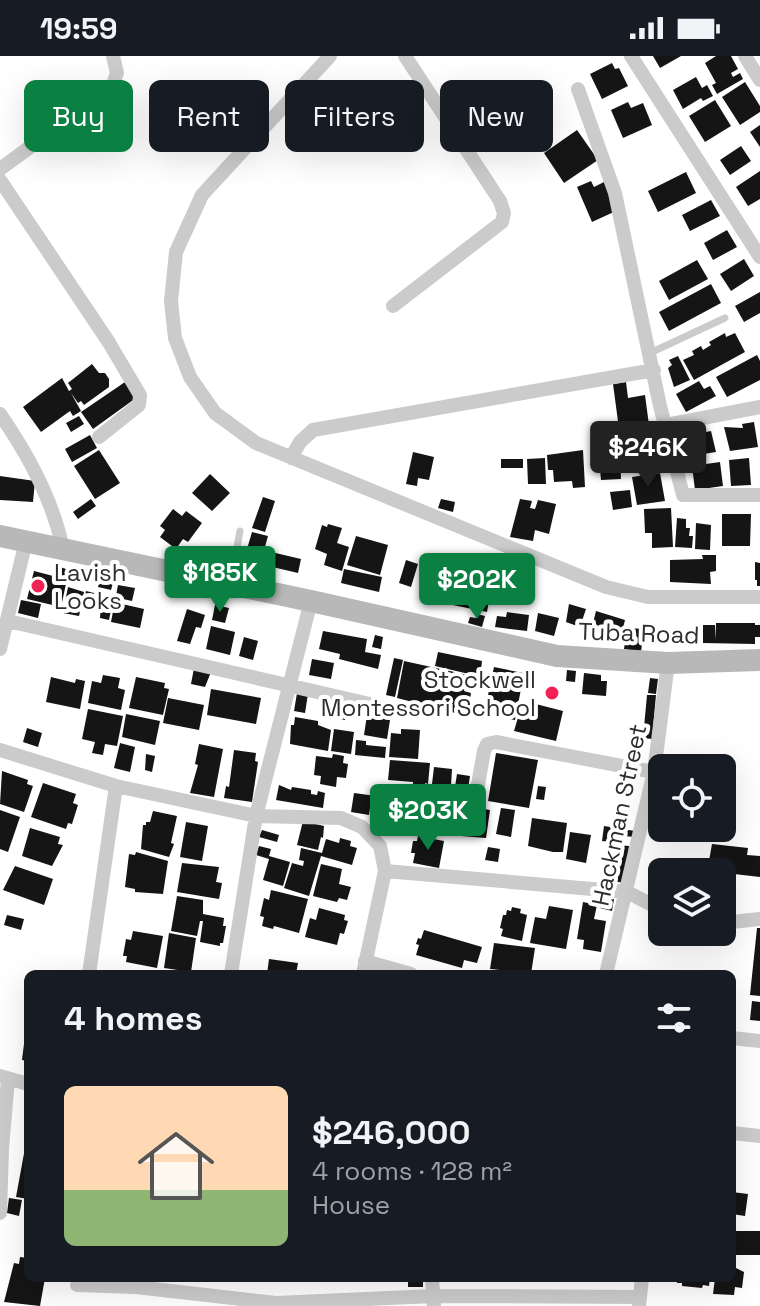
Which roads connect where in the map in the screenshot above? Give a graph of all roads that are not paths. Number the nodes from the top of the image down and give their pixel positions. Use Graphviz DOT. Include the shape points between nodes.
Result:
graph roads {
  1 [pos="113,56"];
  2 [pos="330,56"];
  3 [pos="405,56"];
  4 [pos="631,56"];
  5 [pos="745,56"];
  6 [pos="760,80"];
  7 [pos="578,89"];
  8 [pos="0,169"];
  9 [pos="0,180"];
  10 [pos="760,257"];
  11 [pos="393,306"];
  12 [pos="725,318"];
  13 [pos="650,353"];
  14 [pos="654,370"];
  15 [pos="760,407"];
  16 [pos="0,414"];
  17 [pos="666,425"];
  18 [pos="99,437"];
  19 [pos="291,458"];
  20 [pos="760,495"];
  21 [pos="240,531"];
  22 [pos="0,536"];
  23 [pos="26,541"];
  24 [pos="63,550"];
  25 [pos="231,584"];
  26 [pos="760,597"];
  27 [pos="311,601"];
  28 [pos="8,621"];
  29 [pos="0,649"];
  30 [pos="760,660"];
  31 [pos="668,663"];
  32 [pos="290,684"];
  33 [pos="374,705"];
  34 [pos="0,750"];
  35 [pos="656,754"];
  36 [pos="648,771"];
  37 [pos="116,786"];
  38 [pos="476,796"];
  39 [pos="648,799"];
  40 [pos="256,816"];
  41 [pos="385,871"];
  42 [pos="627,892"];
  43 [pos="648,903"];
  44 [pos="760,919"];
  45 [pos="736,922"];
  46 [pos="364,967"];
  47 [pos="90,970"];
  48 [pos="232,970"];
  49 [pos="384,970"];
  50 [pos="607,970"];
  51 [pos="736,1038"];
  52 [pos="760,1041"];
  53 [pos="4,1078"];
  54 [pos="24,1083"];
  55 [pos="736,1133"];
  56 [pos="760,1136"];
  57 [pos="0,1213"];
  58 [pos="77,1285"];
  59 [pos="434,1301"];
  60 [pos="639,1301"];
  1 -- 8 [label="street" via="117,73 112,87"];
  2 -- 19 [label="street" via="202,195 176,252 171,301 175,338 190,377 215,413 256,443"];
  3 -- 11 [label="street" via="504,213 502,222"];
  4 -- 10 [label="street"];
  5 -- 6 [label="street"];
  7 -- 13 [label="street" via="615,193"];
  9 -- 18 [label="street" via="140,395 139,405"];
  12 -- 13 [label="lane"];
  13 -- 14 [label="street"];
  14 -- 17 [label="street"];
  14 -- 19 [label="street" via="313,430"];
  15 -- 17 [label="street"];
  16 -- 24 [label="street" via="58,523"];
  17 -- 20 [label="street" via="683,495"];
  19 -- 26 [label="street" via="606,587 648,597"];
  21 -- 25 [label="lane"];
  22 -- 23 [label="street, Tuba Road"];
  23 -- 24 [label="street, Tuba Road"];
  23 -- 28 [label="street"];
  24 -- 25 [label="street, Tuba Road"];
  25 -- 27 [label="street, Tuba Road"];
  27 -- 31 [label="street, Tuba Road" via="557,656"];
  27 -- 32 [label="street"];
  28 -- 29 [label="street"];
  28 -- 32 [label="street"];
  30 -- 31 [label="street, Tuba Road"];
  31 -- 35 [label="street, Hackman Street"];
  32 -- 33 [label="street"];
  32 -- 40 [label="street"];
  34 -- 37 [label="street"];
  36 -- 38 [label="street" via="496,742 484,751"];
  37 -- 40 [label="street"];
  37 -- 47 [label="street"];
  39 -- 42 [label="street, Hackman Street"];
  40 -- 41 [label="street" via="341,818 362,827 380,846"];
  40 -- 48 [label="street"];
  41 -- 42 [label="street"];
  41 -- 46 [label="street"];
  42 -- 43 [label="street"];
  42 -- 50 [label="street, Hackman Street"];
  44 -- 45 [label="street"];
  46 -- 49 [label="street"];
  51 -- 52 [label="street"];
  53 -- 54 [label="street"];
  53 -- 57 [label="street"];
  55 -- 56 [label="street"];
  58 -- 59 [label="street" via="276,1303"];
  59 -- 60 [label="street"];
}
